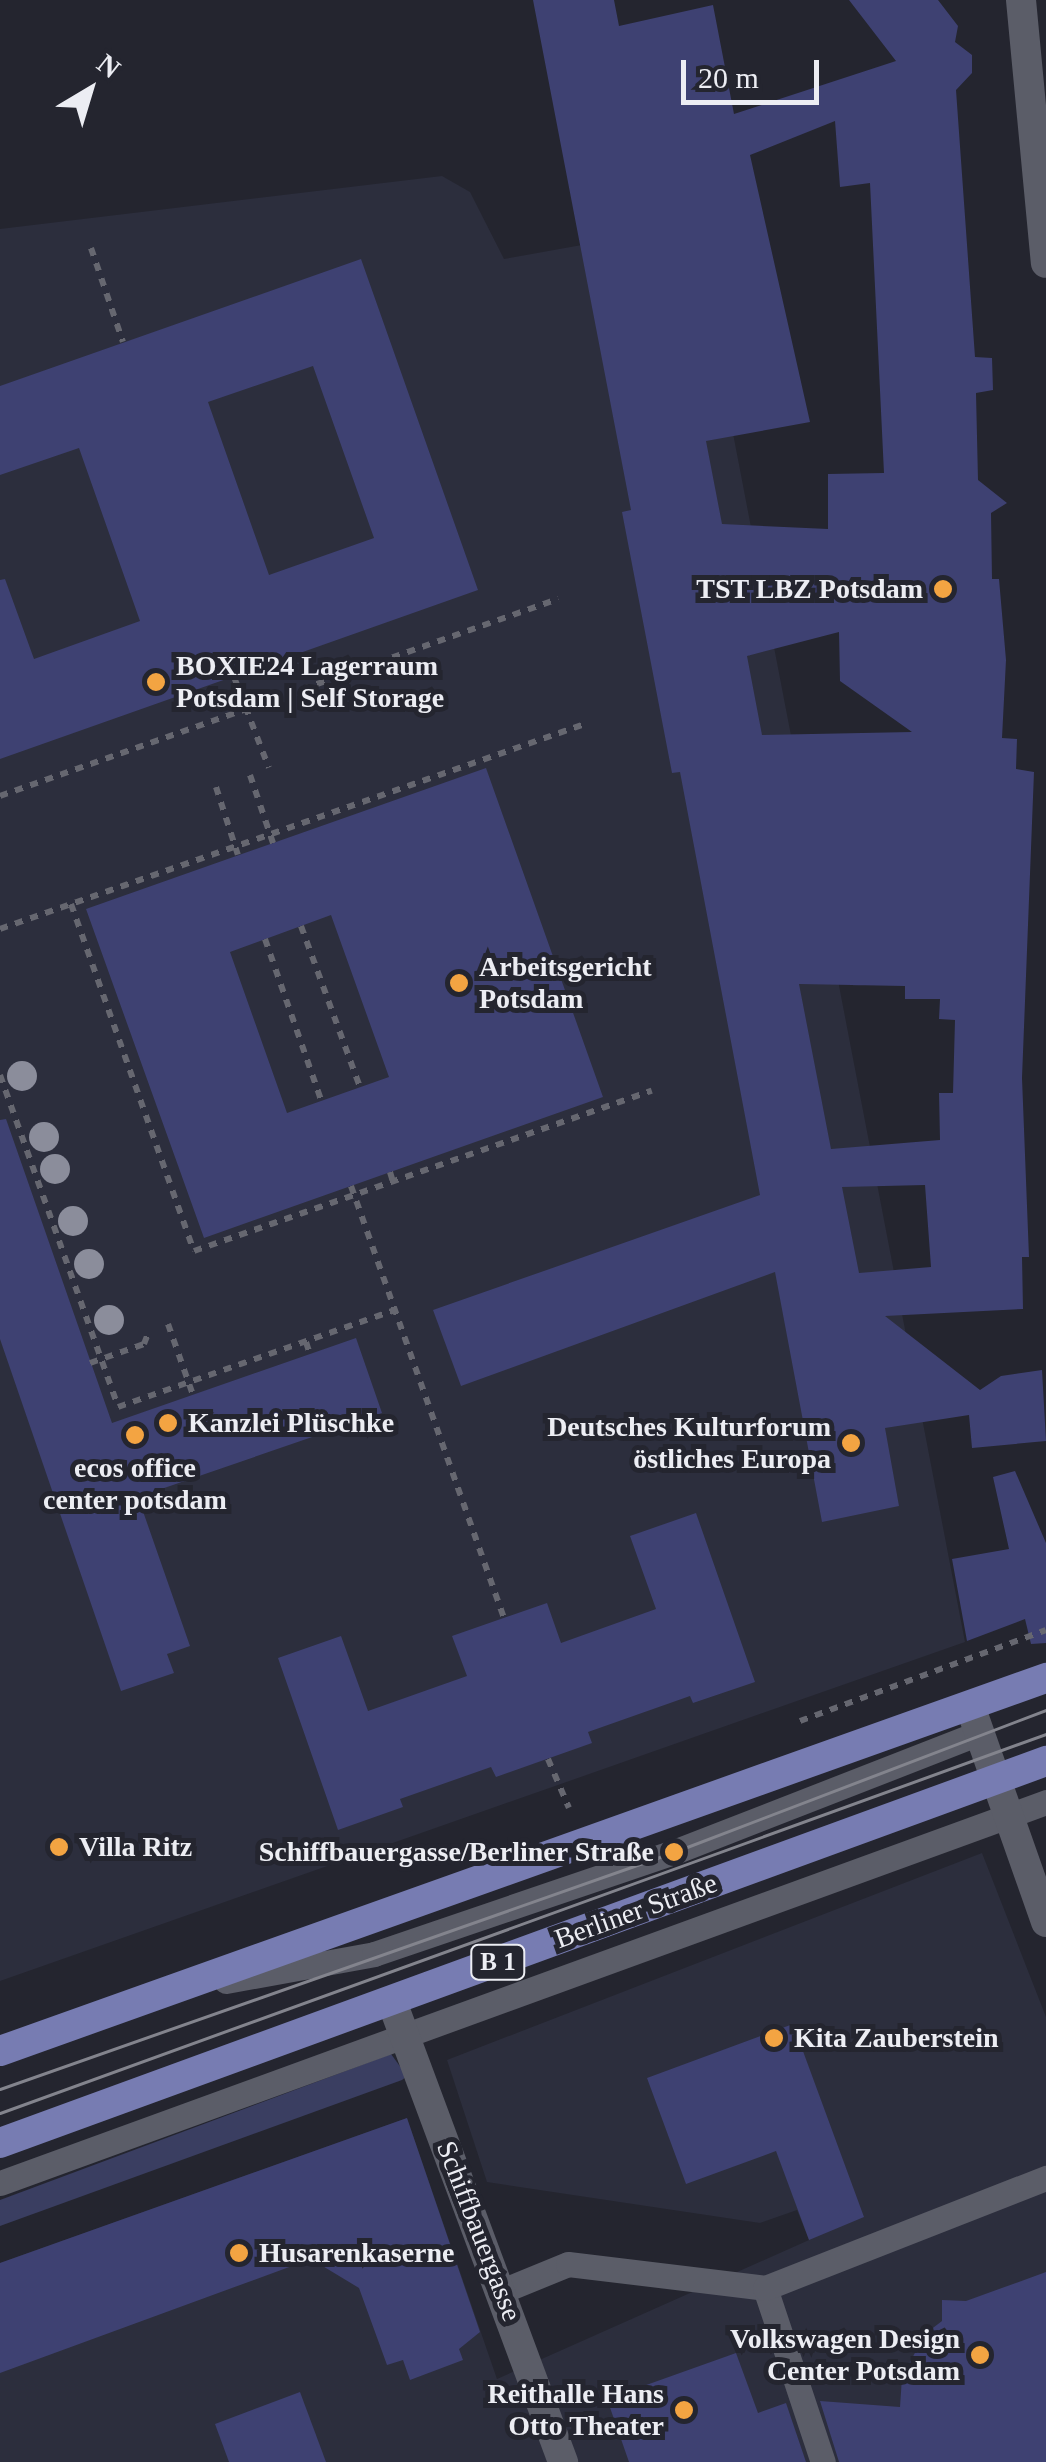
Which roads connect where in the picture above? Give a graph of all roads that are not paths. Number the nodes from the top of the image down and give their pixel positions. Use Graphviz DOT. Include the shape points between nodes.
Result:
graph roads {
  1 [pos="1021,0"];
  2 [pos="1046,264"];
  3 [pos="1046,1678"];
  4 [pos="974,1719"];
  5 [pos="1046,1761"];
  6 [pos="995,1778"];
  7 [pos="1046,1802"];
  8 [pos="1008,1816"];
  9 [pos="1046,1922"];
  10 [pos="151,1994"];
  11 [pos="392,2002"];
  12 [pos="405,2036"];
  13 [pos="0,2051"];
  14 [pos="0,2143"];
  15 [pos="1046,2178"];
  16 [pos="0,2183"];
  17 [pos="765,2288"];
  18 [pos="502,2291"];
  19 [pos="563,2462"];
  20 [pos="823,2462"];
  1 -- 2 [label="street"];
  3 -- 4 [label="main road"];
  4 -- 6 [label="street"];
  4 -- 10 [label="main road" via="582,1842"];
  4 -- 10 [label="lane" via="674,1852 374,1954"];
  5 -- 6 [label="main road, Berliner Straße / B 1"];
  6 -- 8 [label="street"];
  6 -- 11 [label="main road, Berliner Straße / B 1"];
  7 -- 8 [label="lane"];
  8 -- 9 [label="street"];
  8 -- 12 [label="lane"];
  10 -- 13 [label="main road"];
  11 -- 12 [label="street, Schiffbauergasse"];
  11 -- 14 [label="main road, Berliner Straße / B 1"];
  12 -- 16 [label="lane"];
  12 -- 18 [label="street, Schiffbauergasse"];
  15 -- 17 [label="lane"];
  17 -- 18 [label="lane" via="568,2264"];
  17 -- 20 [label="lane"];
  18 -- 19 [label="street, Schiffbauergasse"];
}
